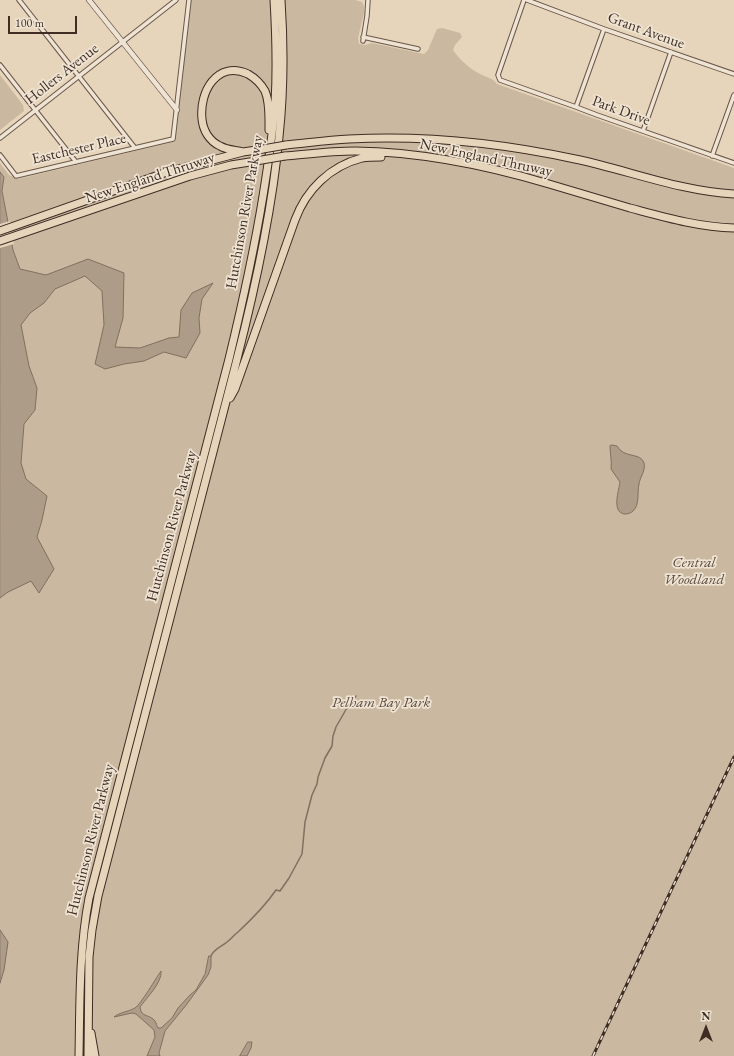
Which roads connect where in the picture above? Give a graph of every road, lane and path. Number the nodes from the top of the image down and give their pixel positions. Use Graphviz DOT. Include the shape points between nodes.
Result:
graph roads {
  1 [pos="19,0"];
  2 [pos="89,0"];
  3 [pos="176,0"];
  4 [pos="189,0"];
  5 [pos="274,0"];
  6 [pos="282,0"];
  7 [pos="368,0"];
  8 [pos="524,0"];
  9 [pos="527,0"];
  10 [pos="604,29"];
  11 [pos="122,43"];
  12 [pos="418,49"];
  13 [pos="671,52"];
  14 [pos="0,65"];
  15 [pos="734,74"];
  16 [pos="78,76"];
  17 [pos="734,95"];
  18 [pos="576,107"];
  19 [pos="35,110"];
  20 [pos="176,110"];
  21 [pos="643,132"];
  22 [pos="0,138"];
  23 [pos="135,148"];
  24 [pos="243,152"];
  25 [pos="398,154"];
  26 [pos="0,155"];
  27 [pos="270,156"];
  28 [pos="712,156"];
  29 [pos="76,162"];
  30 [pos="734,163"];
  31 [pos="734,194"];
  32 [pos="734,228"];
  33 [pos="0,230"];
  34 [pos="0,241"];
  35 [pos="225,407"];
  36 [pos="88,1017"];
  37 [pos="79,1056"];
  38 [pos="88,1056"];
  39 [pos="95,1056"];
  1 -- 16 [label="street"];
  2 -- 11 [label="street"];
  3 -- 11 [label="street, Hollers Avenue"];
  4 -- 20 [label="street"];
  5 -- 27 [label="highway, Hutchinson River Parkway" via="276,87"];
  6 -- 35 [label="highway, Hutchinson River Parkway" via="283,90 277,161 254,286"];
  7 -- 12 [label="street" via="363,39"];
  8 -- 18 [label="street, Park Drive" via="498,75 500,80"];
  9 -- 10 [label="street, Grant Avenue"];
  10 -- 13 [label="street, Grant Avenue"];
  10 -- 18 [label="street"];
  11 -- 16 [label="street, Hollers Avenue"];
  11 -- 20 [label="street"];
  13 -- 15 [label="street, Grant Avenue"];
  13 -- 21 [label="street"];
  14 -- 19 [label="street"];
  16 -- 19 [label="street, Hollers Avenue"];
  16 -- 23 [label="street"];
  17 -- 28 [label="street"];
  18 -- 21 [label="street, Park Drive"];
  19 -- 22 [label="street, Hollers Avenue"];
  19 -- 29 [label="street"];
  20 -- 23 [label="street, Eastchester Place" via="173,139"];
  21 -- 28 [label="street, Park Drive"];
  23 -- 29 [label="street, Eastchester Place"];
  24 -- 27 [label="highway" via="217,144 208,136 203,124 202,107 206,90 211,82 228,72 249,75 264,90 268,104"];
  24 -- 31 [label="highway, New England Thruway, bridge" via="336,140 383,138 473,142 560,156 682,187"];
  24 -- 33 [label="highway, New England Thruway" via="167,172"];
  25 -- 32 [label="highway, New England Thruway" via="456,162 506,173 670,219"];
  25 -- 34 [label="highway, New England Thruway, bridge" via="355,151 322,153 230,165 190,176"];
  25 -- 35 [label="highway" via="363,158 345,164 322,179 305,198 294,220 236,389"];
  26 -- 29 [label="street, Eastchester Place" via="16,176"];
  27 -- 37 [label="highway, Hutchinson River Parkway" via="235,333 89,898 81,956"];
  28 -- 30 [label="street, Park Drive"];
  35 -- 36 [label="highway, Hutchinson River Parkway" via="98,896 90,948"];
  36 -- 38 [label="highway, Hutchinson River Parkway"];
  36 -- 39 [label="highway"];
}
